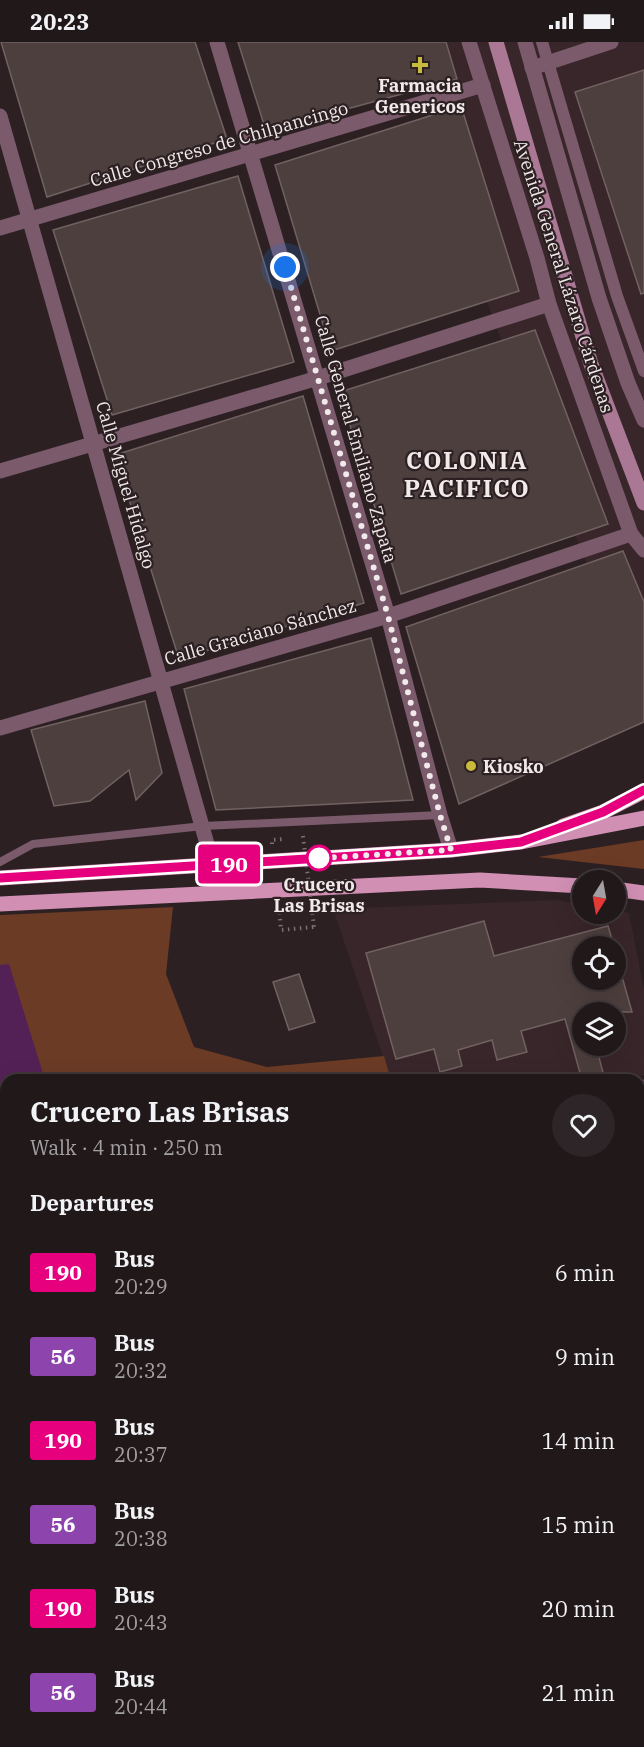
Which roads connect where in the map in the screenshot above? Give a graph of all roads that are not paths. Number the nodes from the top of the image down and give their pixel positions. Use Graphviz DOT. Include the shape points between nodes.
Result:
graph roads {
  1 [pos="217,42"];
  2 [pos="469,42"];
  3 [pos="496,42"];
  4 [pos="525,42"];
  5 [pos="543,42"];
  6 [pos="610,42"];
  7 [pos="548,63"];
  8 [pos="532,68"];
  9 [pos="483,86"];
  10 [pos="0,116"];
  11 [pos="252,155"];
  12 [pos="31,219"];
  13 [pos="0,228"];
  14 [pos="549,304"];
  15 [pos="644,370"];
  16 [pos="318,378"];
  17 [pos="644,420"];
  18 [pos="94,445"];
  19 [pos="0,471"];
  20 [pos="639,485"];
  21 [pos="644,503"];
  22 [pos="631,534"];
  23 [pos="644,550"];
  24 [pos="388,616"];
  25 [pos="161,680"];
  26 [pos="0,728"];
  27 [pos="644,790"];
  28 [pos="440,815"];
  29 [pos="644,818"];
  30 [pos="202,826"];
  31 [pos="521,842"];
  32 [pos="451,850"];
  33 [pos="0,862"];
  34 [pos="213,865"];
  35 [pos="0,878"];
  36 [pos="572,885"];
  37 [pos="626,890"];
  38 [pos="644,892"];
  39 [pos="0,904"];
  1 -- 11 [label="street, Calle General Emiliano Zapata"];
  2 -- 9 [label="street, Avenida General Lázaro Cárdenas"];
  3 -- 20 [label="main road, Avenida General Lázaro Cárdenas" via="591,364"];
  4 -- 8 [label="street, Avenida General Lázaro Cárdenas"];
  5 -- 7 [label="street"];
  6 -- 7 [label="street"];
  7 -- 8 [label="street"];
  7 -- 15 [label="street" via="617,296"];
  8 -- 17 [label="street, Avenida General Lázaro Cárdenas" via="599,298"];
  9 -- 11 [label="street, Calle Congreso de Chilpancingo"];
  9 -- 14 [label="street, Avenida General Lázaro Cárdenas"];
  10 -- 12 [label="street, Calle Miguel Hidalgo"];
  11 -- 12 [label="street, Calle Congreso de Chilpancingo"];
  11 -- 16 [label="street, Calle General Emiliano Zapata"];
  12 -- 13 [label="street, Calle Congreso de Chilpancingo"];
  12 -- 18 [label="street, Calle Miguel Hidalgo"];
  14 -- 16 [label="street"];
  14 -- 22 [label="street, Avenida General Lázaro Cárdenas"];
  16 -- 18 [label="street"];
  16 -- 24 [label="street, Calle General Emiliano Zapata"];
  18 -- 19 [label="street"];
  18 -- 25 [label="street, Calle Miguel Hidalgo"];
  20 -- 21 [label="main road, Avenida General Lázaro Cárdenas"];
  22 -- 23 [label="street, Avenida General Lázaro Cárdenas"];
  22 -- 24 [label="street, Calle Graciano Sánchez"];
  24 -- 25 [label="street, Calle Graciano Sánchez"];
  24 -- 28 [label="street, Calle General Emiliano Zapata"];
  25 -- 26 [label="street, Calle Graciano Sánchez"];
  25 -- 30 [label="street, Calle Miguel Hidalgo"];
  27 -- 31 [label="main road" via="603,812"];
  28 -- 30 [label="lane"];
  28 -- 32 [label="street, Calle General Emiliano Zapata"];
  29 -- 31 [label="main road"];
  30 -- 33 [label="lane" via="33,844"];
  30 -- 34 [label="street, Calle Miguel Hidalgo"];
  31 -- 32 [label="main road"];
  32 -- 34 [label="main road"];
  34 -- 35 [label="main road"];
  36 -- 39 [label="main road" via="480,880"];
  37 -- 38 [label="main road"];
}
